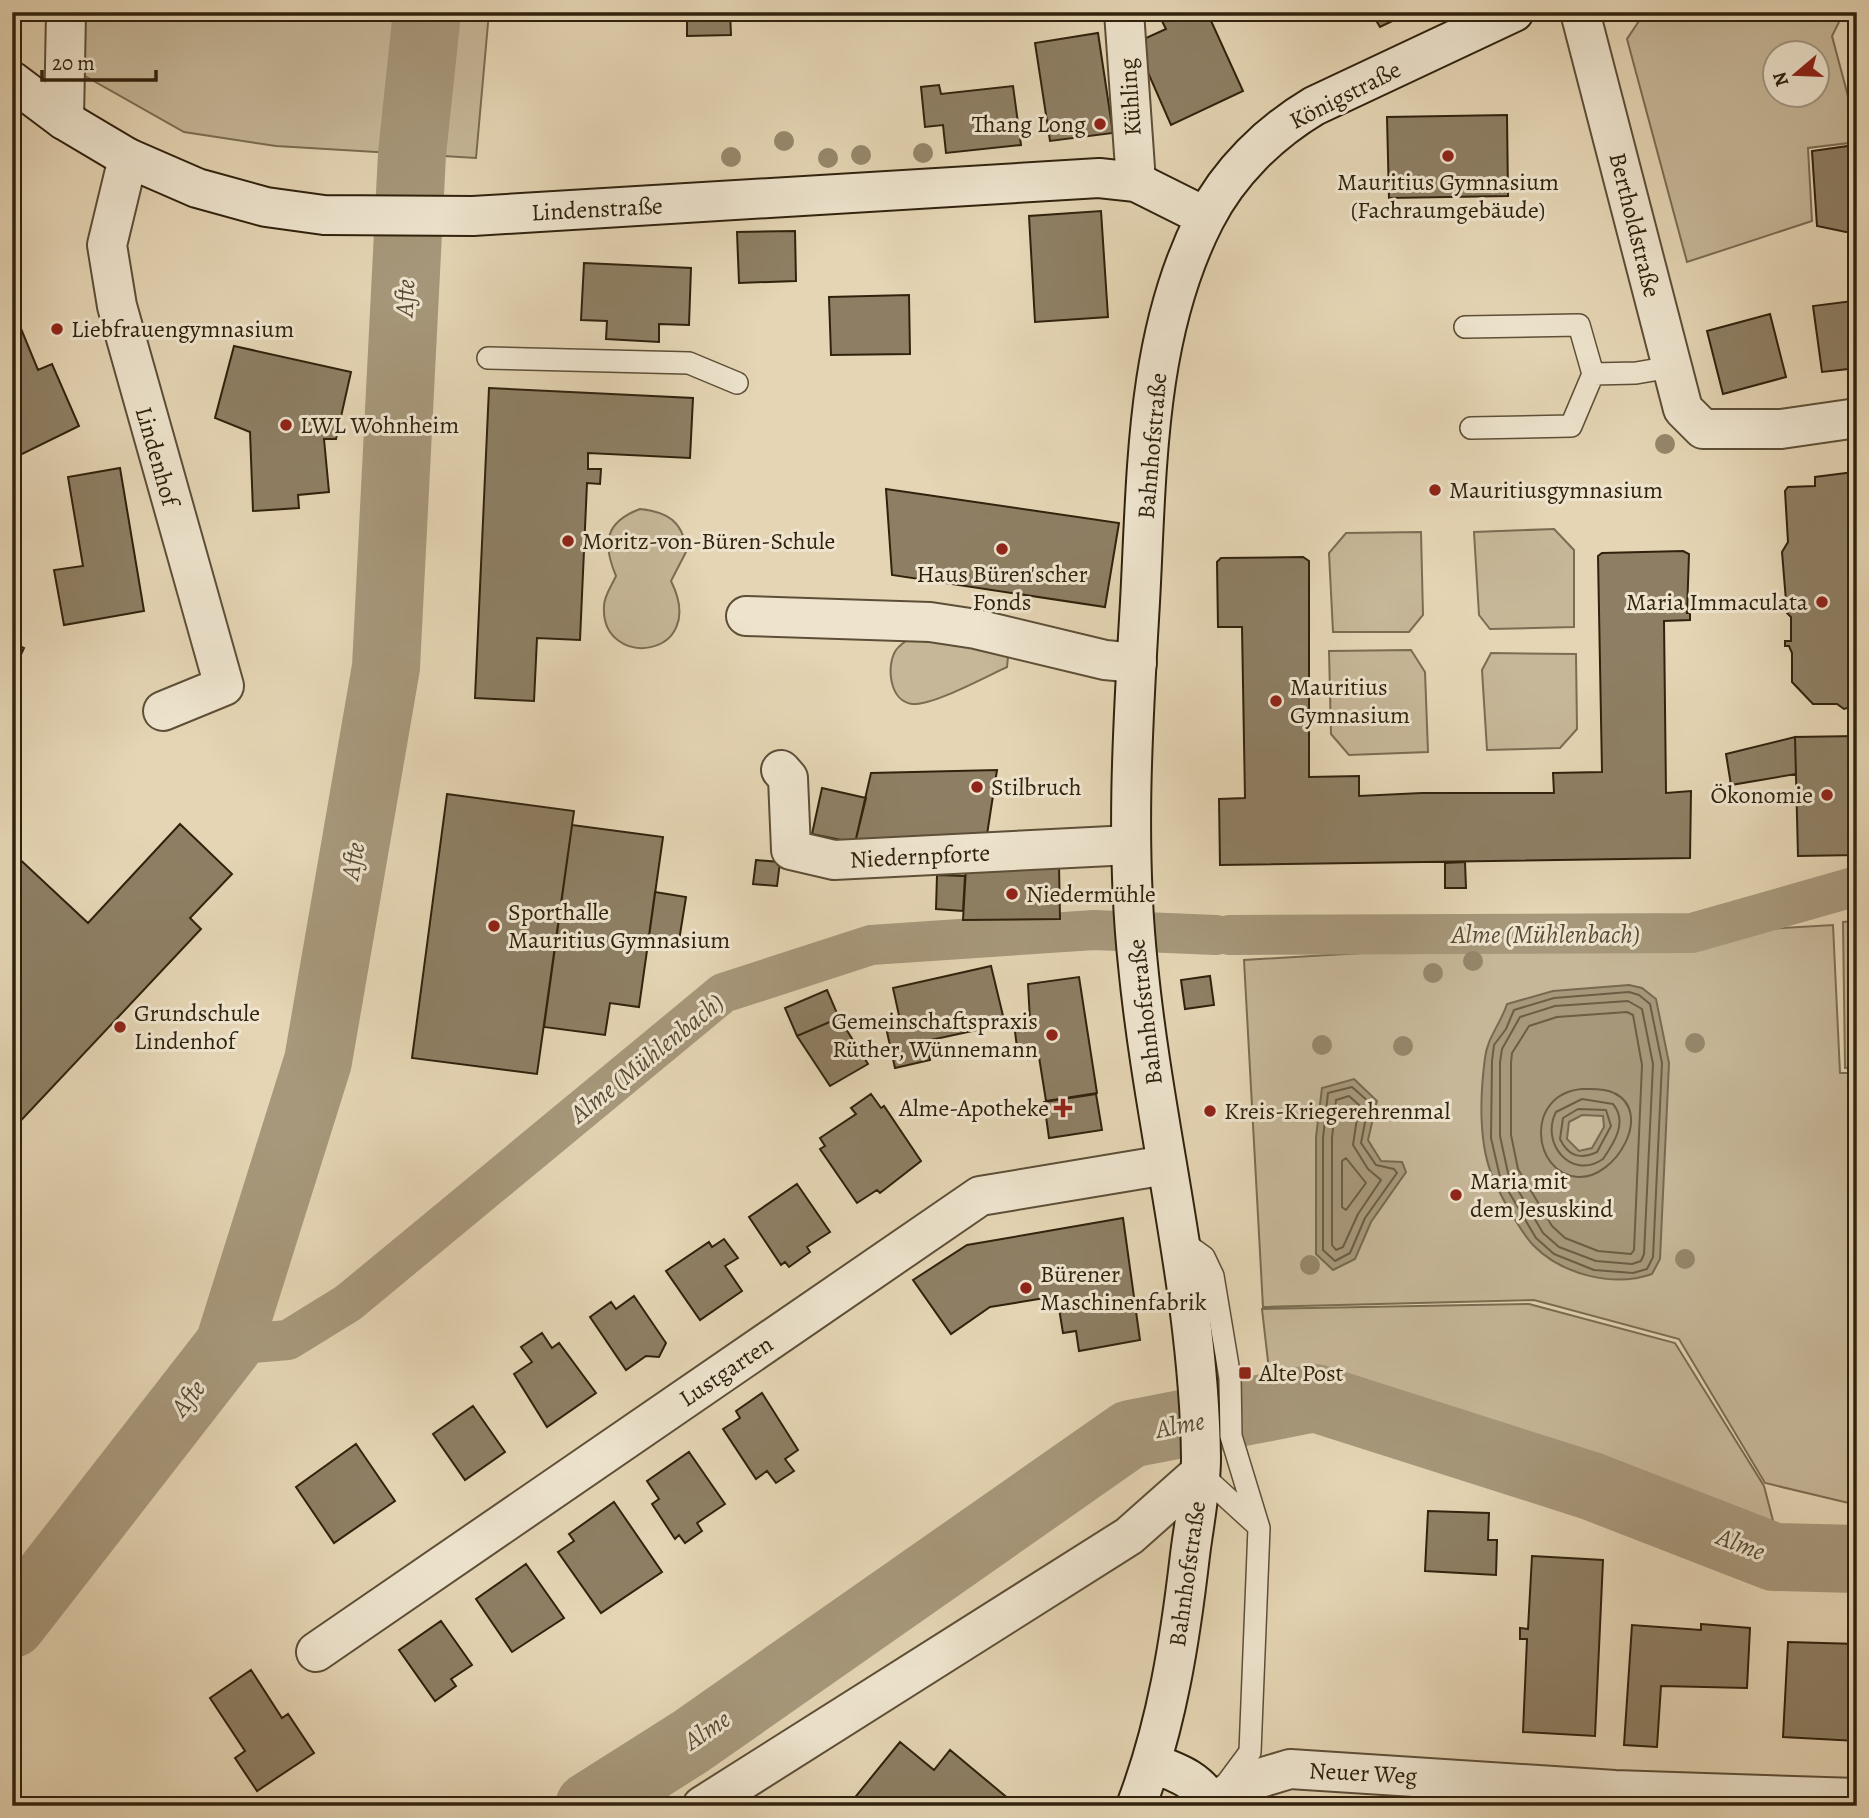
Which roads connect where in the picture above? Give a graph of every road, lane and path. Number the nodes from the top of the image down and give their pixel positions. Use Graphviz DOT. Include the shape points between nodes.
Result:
graph roads {
  1 [pos="66,12"];
  2 [pos="1124,12"];
  3 [pos="1514,12"];
  4 [pos="1580,12"];
  5 [pos="12,81"];
  6 [pos="64,120"];
  7 [pos="128,158"];
  8 [pos="1136,182"];
  9 [pos="1206,217"];
  10 [pos="1465,327"];
  11 [pos="488,358"];
  12 [pos="1671,367"];
  13 [pos="1592,374"];
  14 [pos="737,383"];
  15 [pos="1857,418"];
  16 [pos="1471,428"];
  17 [pos="746,616"];
  18 [pos="1137,663"];
  19 [pos="163,711"];
  20 [pos="781,770"];
  21 [pos="1131,845"];
  22 [pos="1166,1165"];
  23 [pos="1213,1464"];
  24 [pos="1259,1528"];
  25 [pos="316,1652"];
  26 [pos="1152,1763"];
  27 [pos="1857,1797"];
  28 [pos="1212,1804"];
  29 [pos="702,1806"];
  30 [pos="1136,1806"];
  1 -- 6 [label="street"];
  2 -- 8 [label="street, Kühling"];
  3 -- 9 [label="street, Königstraße" via="1288,122 1234,175"];
  4 -- 12 [label="street, Bertholdstraße"];
  5 -- 6 [label="street, Lindenstraße"];
  6 -- 7 [label="street, Lindenstraße"];
  7 -- 8 [label="street, Lindenstraße" via="197,188 266,207 324,215 473,216 1056,179"];
  7 -- 19 [label="street, Lindenhof" via="107,245 117,306 223,686"];
  8 -- 9 [label="street, Lindenstraße"];
  9 -- 18 [label="street, Bahnhofstraße" via="1167,318 1155,382"];
  10 -- 13 [label="lane" via="1579,325"];
  11 -- 14 [label="lane" via="689,363"];
  12 -- 13 [label="lane"];
  12 -- 15 [label="street, Bertholdstraße" via="1683,409 1703,429 1781,429"];
  13 -- 16 [label="lane" via="1571,426"];
  17 -- 18 [label="street" via="930,622"];
  18 -- 21 [label="street, Bahnhofstraße"];
  20 -- 21 [label="street, Niedernpforte" via="788,778 791,850 834,860"];
  21 -- 22 [label="street, Bahnhofstraße" via="1137,963"];
  22 -- 23 [label="street, Bahnhofstraße" via="1177,1238 1214,1380"];
  22 -- 25 [label="street, Lustgarten" via="980,1196"];
  23 -- 24 [label="lane"];
  23 -- 24 [label="lane"];
  23 -- 26 [label="street, Bahnhofstraße"];
  23 -- 29 [label="street" via="1129,1536"];
  24 -- 28 [label="lane" via="1250,1752"];
  26 -- 28 [label="street" via="1188,1777"];
  26 -- 30 [label="street, Bahnhofstraße"];
  27 -- 28 [label="street, Neuer Weg" via="1615,1790 1290,1769 1250,1781"];
}
